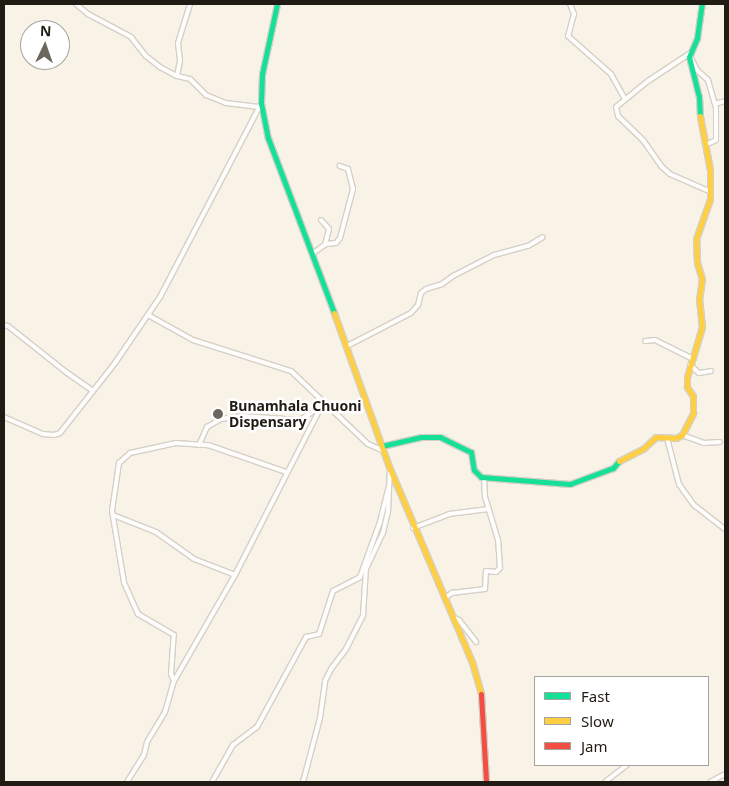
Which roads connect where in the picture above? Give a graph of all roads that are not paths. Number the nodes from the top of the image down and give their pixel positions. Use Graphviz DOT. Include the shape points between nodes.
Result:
graph roads {
  1 [pos="76,4"];
  2 [pos="190,4"];
  3 [pos="277,4"];
  4 [pos="570,4"];
  5 [pos="702,4"];
  6 [pos="689,54"];
  7 [pos="177,76"];
  8 [pos="625,99"];
  9 [pos="725,101"];
  10 [pos="715,104"];
  11 [pos="260,106"];
  12 [pos="705,145"];
  13 [pos="340,166"];
  14 [pos="709,191"];
  15 [pos="321,220"];
  16 [pos="543,238"];
  17 [pos="325,245"];
  18 [pos="312,254"];
  19 [pos="148,315"];
  20 [pos="4,325"];
  21 [pos="645,341"];
  22 [pos="347,346"];
  23 [pos="691,358"];
  24 [pos="690,365"];
  25 [pos="711,371"];
  26 [pos="92,390"];
  27 [pos="323,403"];
  28 [pos="320,407"];
  29 [pos="4,417"];
  30 [pos="682,435"];
  31 [pos="667,438"];
  32 [pos="720,442"];
  33 [pos="199,445"];
  34 [pos="383,448"];
  35 [pos="390,469"];
  36 [pos="286,472"];
  37 [pos="484,478"];
  38 [pos="389,487"];
  39 [pos="489,509"];
  40 [pos="113,515"];
  41 [pos="414,528"];
  42 [pos="725,529"];
  43 [pos="235,575"];
  44 [pos="445,598"];
  45 [pos="453,617"];
  46 [pos="476,642"];
  47 [pos="174,681"];
  48 [pos="626,766"];
  49 [pos="725,774"];
  50 [pos="127,782"];
  51 [pos="212,782"];
  52 [pos="303,782"];
  53 [pos="486,782"];
  54 [pos="605,782"];
  55 [pos="710,782"];
  1 -- 7 [label="street" via="131,38 146,56"];
  2 -- 7 [label="street" via="178,43 180,60"];
  3 -- 11 [label="street" via="262,74"];
  4 -- 8 [label="street" via="574,14 568,36 611,74"];
  5 -- 6 [label="street" via="697,38"];
  6 -- 8 [label="street"];
  6 -- 10 [label="street" via="697,70 708,80"];
  6 -- 12 [label="street"];
  7 -- 11 [label="street" via="190,79 212,98"];
  8 -- 14 [label="street" via="617,105 616,112 644,140 661,166 670,174"];
  9 -- 10 [label="street"];
  10 -- 12 [label="street" via="716,140"];
  11 -- 18 [label="street" via="268,138"];
  11 -- 19 [label="street"];
  12 -- 14 [label="street" via="710,170"];
  13 -- 17 [label="street" via="348,169 353,191 339,240"];
  14 -- 23 [label="street" via="710,198 698,232 696,249 702,279 699,300 702,327"];
  15 -- 17 [label="street" via="329,229"];
  16 -- 22 [label="street" via="528,246 494,254 442,284 426,289 421,292 418,305 411,313"];
  17 -- 18 [label="street"];
  18 -- 22 [label="street"];
  19 -- 26 [label="street"];
  19 -- 27 [label="street" via="193,340 284,368 298,376"];
  20 -- 26 [label="street"];
  21 -- 23 [label="street" via="655,340"];
  22 -- 34 [label="street"];
  23 -- 24 [label="street"];
  24 -- 25 [label="street" via="699,373"];
  24 -- 30 [label="street" via="687,385 694,396 694,409"];
  26 -- 29 [label="street" via="57,435 43,434"];
  27 -- 28 [label="street"];
  27 -- 34 [label="street" via="368,444"];
  28 -- 33 [label="street" via="300,420 242,416 221,419 207,427"];
  28 -- 36 [label="street"];
  30 -- 31 [label="street"];
  30 -- 32 [label="street" via="704,443"];
  31 -- 37 [label="street" via="656,437 614,467 574,483"];
  31 -- 42 [label="street" via="679,484 694,505"];
  33 -- 36 [label="street" via="208,445"];
  33 -- 40 [label="street" via="172,443 123,457 118,468"];
  34 -- 35 [label="street"];
  34 -- 37 [label="street" via="422,437 445,439 471,452 474,470"];
  35 -- 38 [label="street"];
  35 -- 41 [label="street"];
  36 -- 43 [label="street"];
  37 -- 39 [label="street"];
  38 -- 51 [label="street" via="360,577 333,591 319,634 307,636 257,727 233,745"];
  38 -- 52 [label="street" via="383,533 366,569 361,621 325,680 320,718"];
  39 -- 41 [label="street" via="449,514"];
  39 -- 44 [label="street" via="498,540 500,568 495,573 486,571 485,590 456,593"];
  40 -- 43 [label="street" via="156,532 194,559"];
  40 -- 47 [label="street" via="124,582 137,612 174,635 171,676"];
  41 -- 44 [label="street"];
  43 -- 47 [label="street"];
  44 -- 45 [label="street"];
  45 -- 46 [label="street"];
  45 -- 53 [label="street" via="472,662 483,700"];
  47 -- 50 [label="street" via="165,712"];
  48 -- 54 [label="street"];
  49 -- 55 [label="street"];
}
